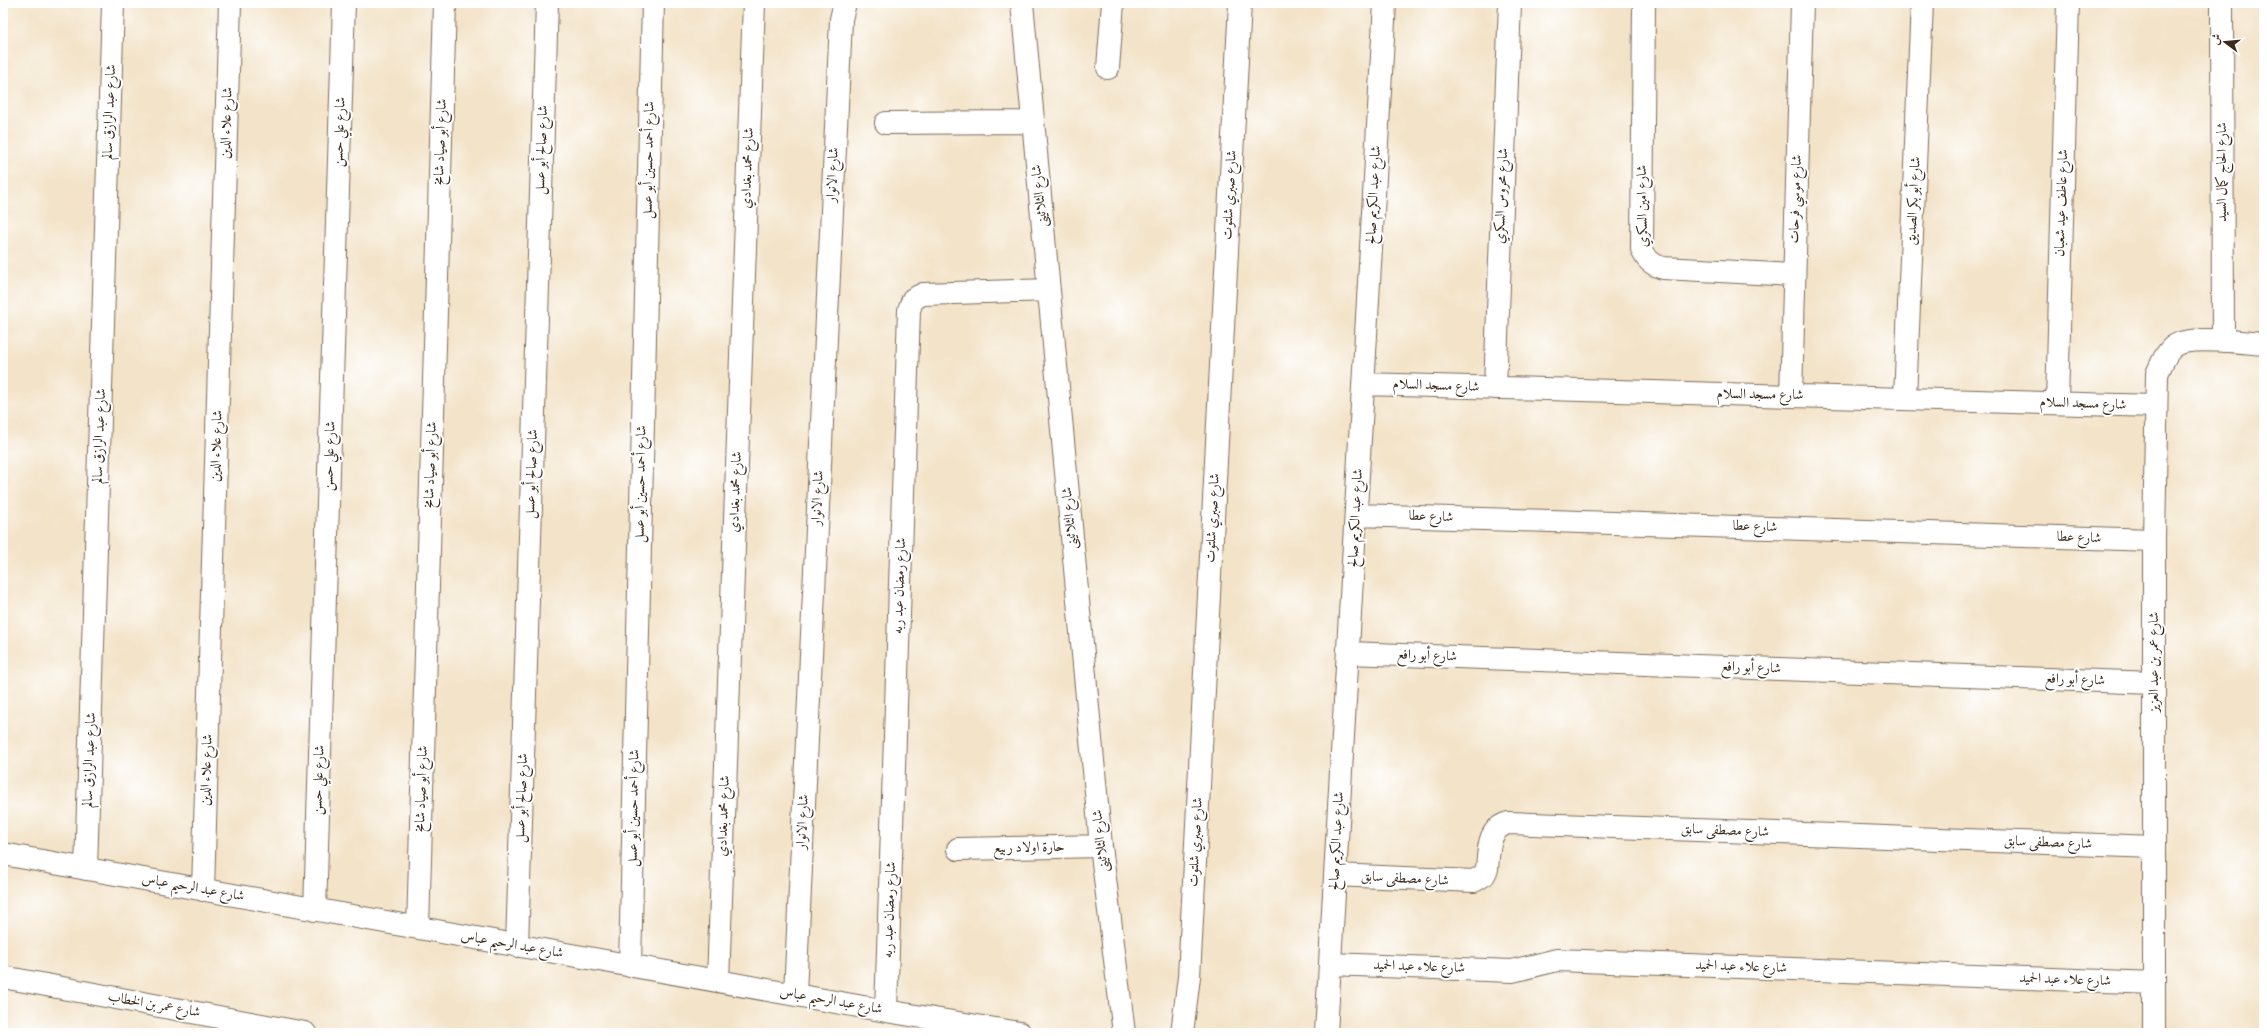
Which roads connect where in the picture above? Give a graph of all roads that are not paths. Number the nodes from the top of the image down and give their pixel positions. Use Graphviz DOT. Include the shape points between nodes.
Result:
graph roads {
  1 [pos="113,3"];
  2 [pos="230,3"];
  3 [pos="344,3"];
  4 [pos="445,3"];
  5 [pos="547,3"];
  6 [pos="653,3"];
  7 [pos="754,3"];
  8 [pos="845,3"];
  9 [pos="1022,3"];
  10 [pos="1113,3"];
  11 [pos="1240,3"];
  12 [pos="1385,3"];
  13 [pos="1510,3"];
  14 [pos="1644,3"];
  15 [pos="1802,3"];
  16 [pos="1922,3"];
  17 [pos="2068,3"];
  18 [pos="2222,3"];
  19 [pos="1108,68"];
  20 [pos="1033,122"];
  21 [pos="886,123"];
  22 [pos="1794,275"];
  23 [pos="1049,290"];
  24 [pos="2223,341"];
  25 [pos="2264,344"];
  26 [pos="1363,384"];
  27 [pos="1495,388"];
  28 [pos="1791,396"];
  29 [pos="1905,398"];
  30 [pos="2057,403"];
  31 [pos="2156,406"];
  32 [pos="1356,515"];
  33 [pos="2154,540"];
  34 [pos="1348,653"];
  35 [pos="2154,683"];
  36 [pos="1101,846"];
  37 [pos="2154,847"];
  38 [pos="958,849"];
  39 [pos="3,854"];
  40 [pos="86,869"];
  41 [pos="1335,875"];
  42 [pos="204,890"];
  43 [pos="315,910"];
  44 [pos="418,928"];
  45 [pos="517,946"];
  46 [pos="1330,964"];
  47 [pos="630,966"];
  48 [pos="3,977"];
  49 [pos="718,981"];
  50 [pos="2154,983"];
  51 [pos="795,994"];
  52 [pos="886,1011"];
  53 [pos="305,1033"];
  54 [pos="1020,1033"];
  55 [pos="1124,1033"];
  56 [pos="1182,1033"];
  57 [pos="1326,1033"];
  58 [pos="2154,1033"];
  1 -- 40 [label="street, شارع عبد الرازق سالم"];
  2 -- 42 [label="street, شارع علاء الدين"];
  3 -- 43 [label="street, شارع علي حسن"];
  4 -- 44 [label="street, شارع أبو صياد شامخ"];
  5 -- 45 [label="street, شارع صالح أبو عسل"];
  6 -- 47 [label="street, شارع أحمد حسين أبو عسل"];
  7 -- 49 [label="street, شارع محمد بغدادي"];
  8 -- 51 [label="street, شارع الانوار" via="841,19 839,58"];
  9 -- 20 [label="street, شارع الثلاثينى"];
  10 -- 19 [label="street"];
  11 -- 56 [label="street, شارع صبري شلتوت" via="1189,977"];
  12 -- 26 [label="street, شارع عبد الكريم صالح"];
  13 -- 27 [label="street, شارع محروس السكري"];
  14 -- 22 [label="street, شارع امين السكري" via="1642,249 1645,256 1650,262 1663,268"];
  15 -- 22 [label="street, شارع موسي فرحات"];
  16 -- 29 [label="street, شارع أبو بكر الصديق"];
  17 -- 30 [label="street, شارع عاطف عيد شعبان"];
  18 -- 24 [label="street, شارع الحاج كمال السيد"];
  20 -- 21 [label="street"];
  20 -- 23 [label="street, شارع الثلاثينى"];
  22 -- 28 [label="street, شارع موسي فرحات"];
  23 -- 36 [label="street, شارع الثلاثينى"];
  23 -- 52 [label="street, شارع رمضان عبد ربه" via="923,294 912,299 909,310"];
  24 -- 25 [label="street, شارع عمر بن عبد العزيز"];
  24 -- 31 [label="street, شارع عمر بن عبد العزيز" via="2188,341 2173,347 2157,374"];
  26 -- 27 [label="street, شارع مسجد السلام"];
  26 -- 32 [label="street, شارع عبد الكريم صالح"];
  27 -- 28 [label="street, شارع مسجد السلام"];
  28 -- 29 [label="street, شارع مسجد السلام"];
  29 -- 30 [label="street, شارع مسجد السلام"];
  30 -- 31 [label="street, شارع مسجد السلام"];
  31 -- 33 [label="street, شارع عمر بن عبد العزيز"];
  32 -- 33 [label="street, شارع عطا"];
  32 -- 34 [label="street, شارع عبد الكريم صالح"];
  33 -- 35 [label="street, شارع عمر بن عبد العزيز"];
  34 -- 35 [label="street, شارع أبو رافع"];
  34 -- 41 [label="street, شارع عبد الكريم صالح"];
  35 -- 37 [label="street, شارع عمر بن عبد العزيز"];
  36 -- 38 [label="street, حارة اولاد ربيع"];
  36 -- 55 [label="street, شارع الثلاثينى"];
  37 -- 41 [label="street, شارع مصطفى سابق" via="1508,823 1492,834 1487,869 1484,875 1474,882"];
  37 -- 50 [label="street, شارع عمر بن عبد العزيز"];
  39 -- 40 [label="street, شارع عبد الرحيم عباس"];
  40 -- 42 [label="street, شارع عبد الرحيم عباس"];
  41 -- 46 [label="street, شارع عبد الكريم صالح"];
  42 -- 43 [label="street, شارع عبد الرحيم عباس"];
  43 -- 44 [label="street, شارع عبد الرحيم عباس"];
  44 -- 45 [label="street, شارع عبد الرحيم عباس"];
  45 -- 47 [label="street, شارع عبد الرحيم عباس"];
  46 -- 50 [label="street, شارع علاء عبد الحميد" via="1512,971 1556,960"];
  46 -- 57 [label="street, شارع عبد الكريم صالح"];
  47 -- 49 [label="street, شارع عبد الرحيم عباس"];
  48 -- 53 [label="street, شارع عمر بن الخطاب"];
  49 -- 51 [label="street, شارع عبد الرحيم عباس"];
  50 -- 58 [label="street, شارع عمر بن عبد العزيز"];
  51 -- 52 [label="street, شارع عبد الرحيم عباس"];
  52 -- 54 [label="street, شارع عبد الرحيم عباس"];
}
